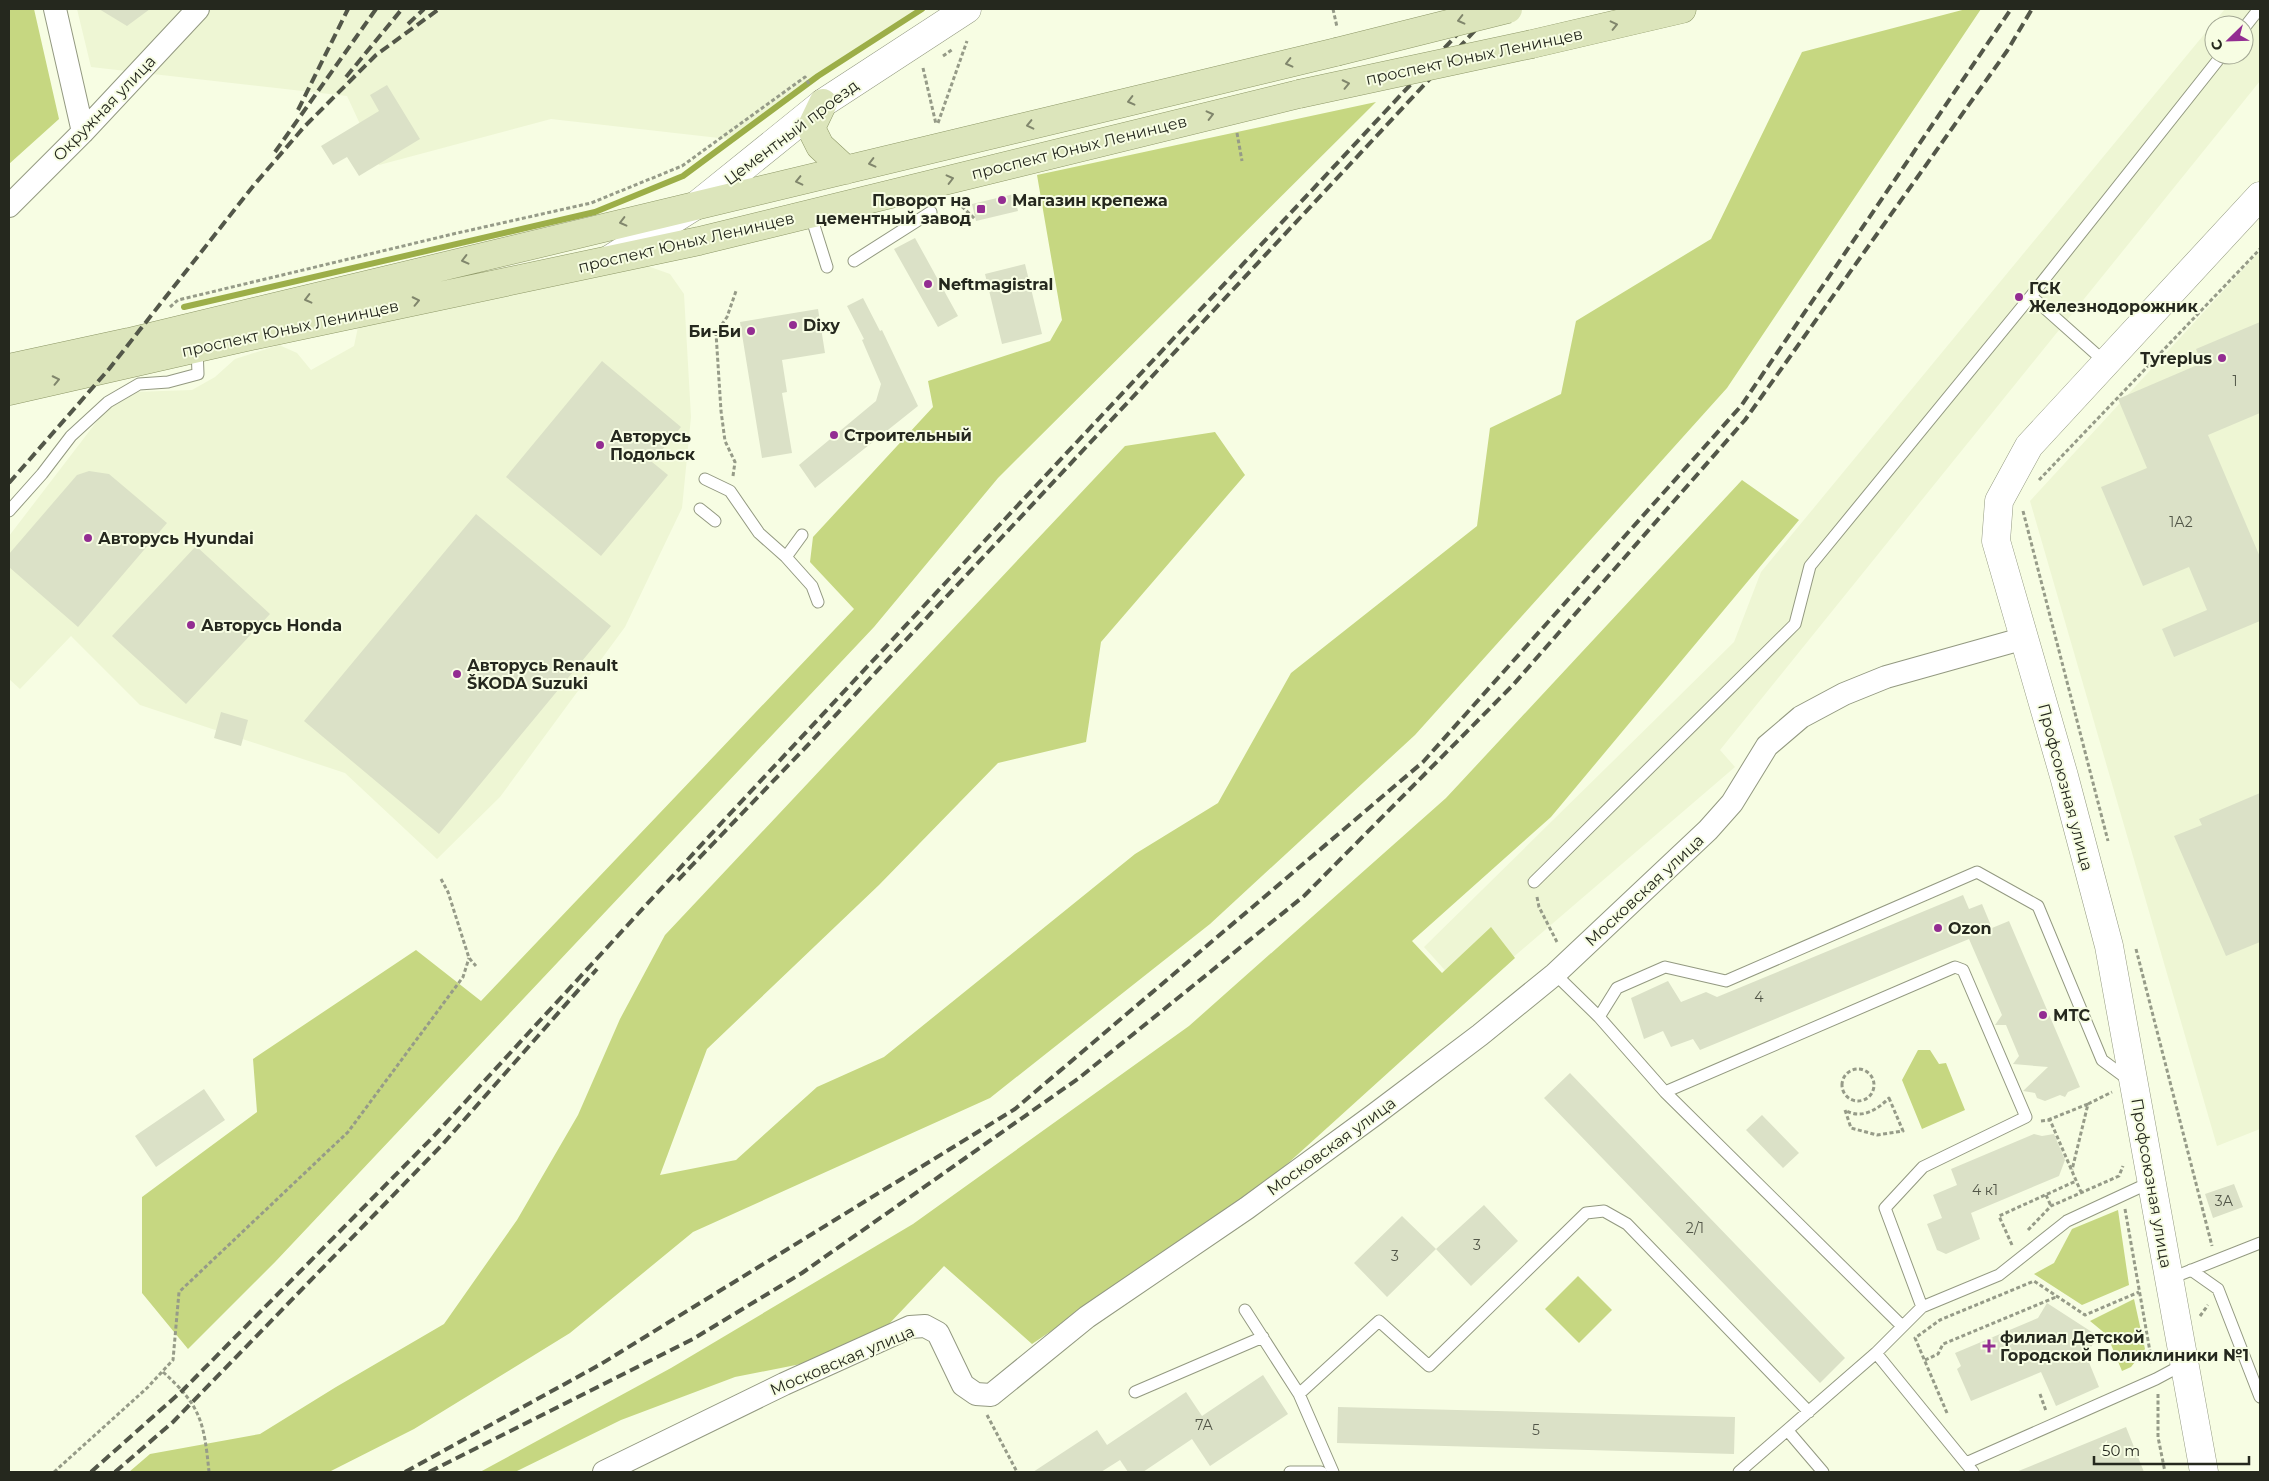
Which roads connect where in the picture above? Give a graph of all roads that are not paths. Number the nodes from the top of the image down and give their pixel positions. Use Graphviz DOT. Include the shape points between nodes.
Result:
graph roads {
  1 [pos="55,9"];
  2 [pos="198,9"];
  3 [pos="967,9"];
  4 [pos="1508,9"];
  5 [pos="1682,9"];
  6 [pos="2214,65"];
  7 [pos="823,103"];
  8 [pos="83,132"];
  9 [pos="846,170"];
  10 [pos="2260,196"];
  11 [pos="698,204"];
  12 [pos="9,206"];
  13 [pos="931,212"];
  14 [pos="810,213"];
  15 [pos="699,241"];
  16 [pos="607,260"];
  17 [pos="854,261"];
  18 [pos="827,267"];
  19 [pos="2030,296"];
  20 [pos="197,348"];
  21 [pos="2105,362"];
  22 [pos="9,368"];
  23 [pos="9,391"];
  24 [pos="705,479"];
  25 [pos="700,509"];
  26 [pos="9,511"];
  27 [pos="715,521"];
  28 [pos="802,535"];
  29 [pos="786,557"];
  30 [pos="818,602"];
  31 [pos="2024,638"];
  32 [pos="1534,882"];
  33 [pos="1561,968"];
  34 [pos="1600,1017"];
  35 [pos="2123,1088"];
  36 [pos="1665,1092"];
  37 [pos="2152,1182"];
  38 [pos="2260,1244"];
  39 [pos="2180,1275"];
  40 [pos="1922,1307"];
  41 [pos="1245,1310"];
  42 [pos="1902,1326"];
  43 [pos="1263,1337"];
  44 [pos="1876,1353"];
  45 [pos="2184,1364"];
  46 [pos="1135,1392"];
  47 [pos="1299,1394"];
  48 [pos="2260,1397"];
  49 [pos="1809,1412"];
  50 [pos="1788,1431"];
  51 [pos="1970,1467"];
  52 [pos="604,1472"];
  53 [pos="1290,1472"];
  54 [pos="1321,1472"];
  55 [pos="1333,1472"];
  56 [pos="1739,1472"];
  57 [pos="1823,1472"];
  58 [pos="2204,1472"];
  1 -- 8 [label="street"];
  2 -- 8 [label="street, Окружная улица"];
  3 -- 7 [label="main road, Цементный проезд"];
  4 -- 9 [label="main road, проспект Юных Ленинцев, one-way, bridge" via="1337,41"];
  14 -- 5 [label="main road, проспект Юных Ленинцев, one-way, bridge" via="1299,94"];
  6 -- 19 [label="lane"];
  7 -- 9 [label="main road" via="811,128 820,146"];
  7 -- 11 [label="main road, Цементный проезд"];
  8 -- 12 [label="street, Окружная улица"];
  9 -- 11 [label="main road, проспект Юных Ленинцев, one-way"];
  10 -- 21 [label="main road, Профсоюзная улица"];
  11 -- 15 [label="main road"];
  11 -- 16 [label="main road, Цементный проезд"];
  11 -- 22 [label="main road, проспект Юных Ленинцев, one-way" via="138,340"];
  13 -- 17 [label="lane"];
  14 -- 15 [label="main road, проспект Юных Ленинцев"];
  14 -- 18 [label="lane"];
  15 -- 16 [label="main road, проспект Юных Ленинцев"];
  20 -- 16 [label="main road, проспект Юных Ленинцев, one-way"];
  19 -- 21 [label="lane"];
  19 -- 32 [label="lane" via="1810,566 1794,624"];
  23 -- 20 [label="main road, проспект Юных Ленинцев, one-way"];
  20 -- 26 [label="lane" via="198,374 168,382 139,384 108,402 71,436"];
  21 -- 31 [label="main road, Профсоюзная улица" via="2028,446 1999,501 1996,541"];
  24 -- 29 [label="lane" via="730,491 759,533"];
  25 -- 27 [label="lane"];
  28 -- 29 [label="lane"];
  29 -- 30 [label="lane" via="812,586"];
  31 -- 33 [label="street, Московская улица" via="1886,678 1844,694 1801,717 1766,746 1732,804 1708,830"];
  31 -- 35 [label="main road, Профсоюзная улица" via="2109,946"];
  33 -- 34 [label="lane"];
  33 -- 52 [label="street, Московская улица" via="1480,1035 1366,1121 1194,1245 1087,1317 991,1395 976,1394 963,1385 938,1333 925,1326 910,1327"];
  34 -- 35 [label="lane" via="1617,988 1665,967 1726,981 1977,872 2038,906 2102,1060"];
  34 -- 36 [label="lane"];
  35 -- 37 [label="main road, Профсоюзная улица"];
  36 -- 40 [label="lane" via="1955,967 1963,970 2026,1117 1922,1166 1885,1208"];
  36 -- 42 [label="lane"];
  37 -- 39 [label="main road, Профсоюзная улица"];
  37 -- 40 [label="lane" via="2067,1221 1999,1275"];
  38 -- 39 [label="lane"];
  39 -- 45 [label="main road, Профсоюзная улица"];
  39 -- 48 [label="lane" via="2218,1289"];
  40 -- 42 [label="lane"];
  41 -- 43 [label="lane"];
  42 -- 44 [label="lane"];
  43 -- 46 [label="lane"];
  43 -- 47 [label="lane"];
  44 -- 49 [label="lane"];
  44 -- 51 [label="lane"];
  45 -- 51 [label="lane"];
  45 -- 58 [label="main road, Профсоюзная улица"];
  47 -- 49 [label="lane" via="1380,1321 1428,1366 1586,1213 1604,1211 1627,1224"];
  47 -- 55 [label="lane"];
  49 -- 50 [label="lane"];
  50 -- 56 [label="lane"];
  50 -- 57 [label="lane"];
  53 -- 54 [label="lane"];
}
